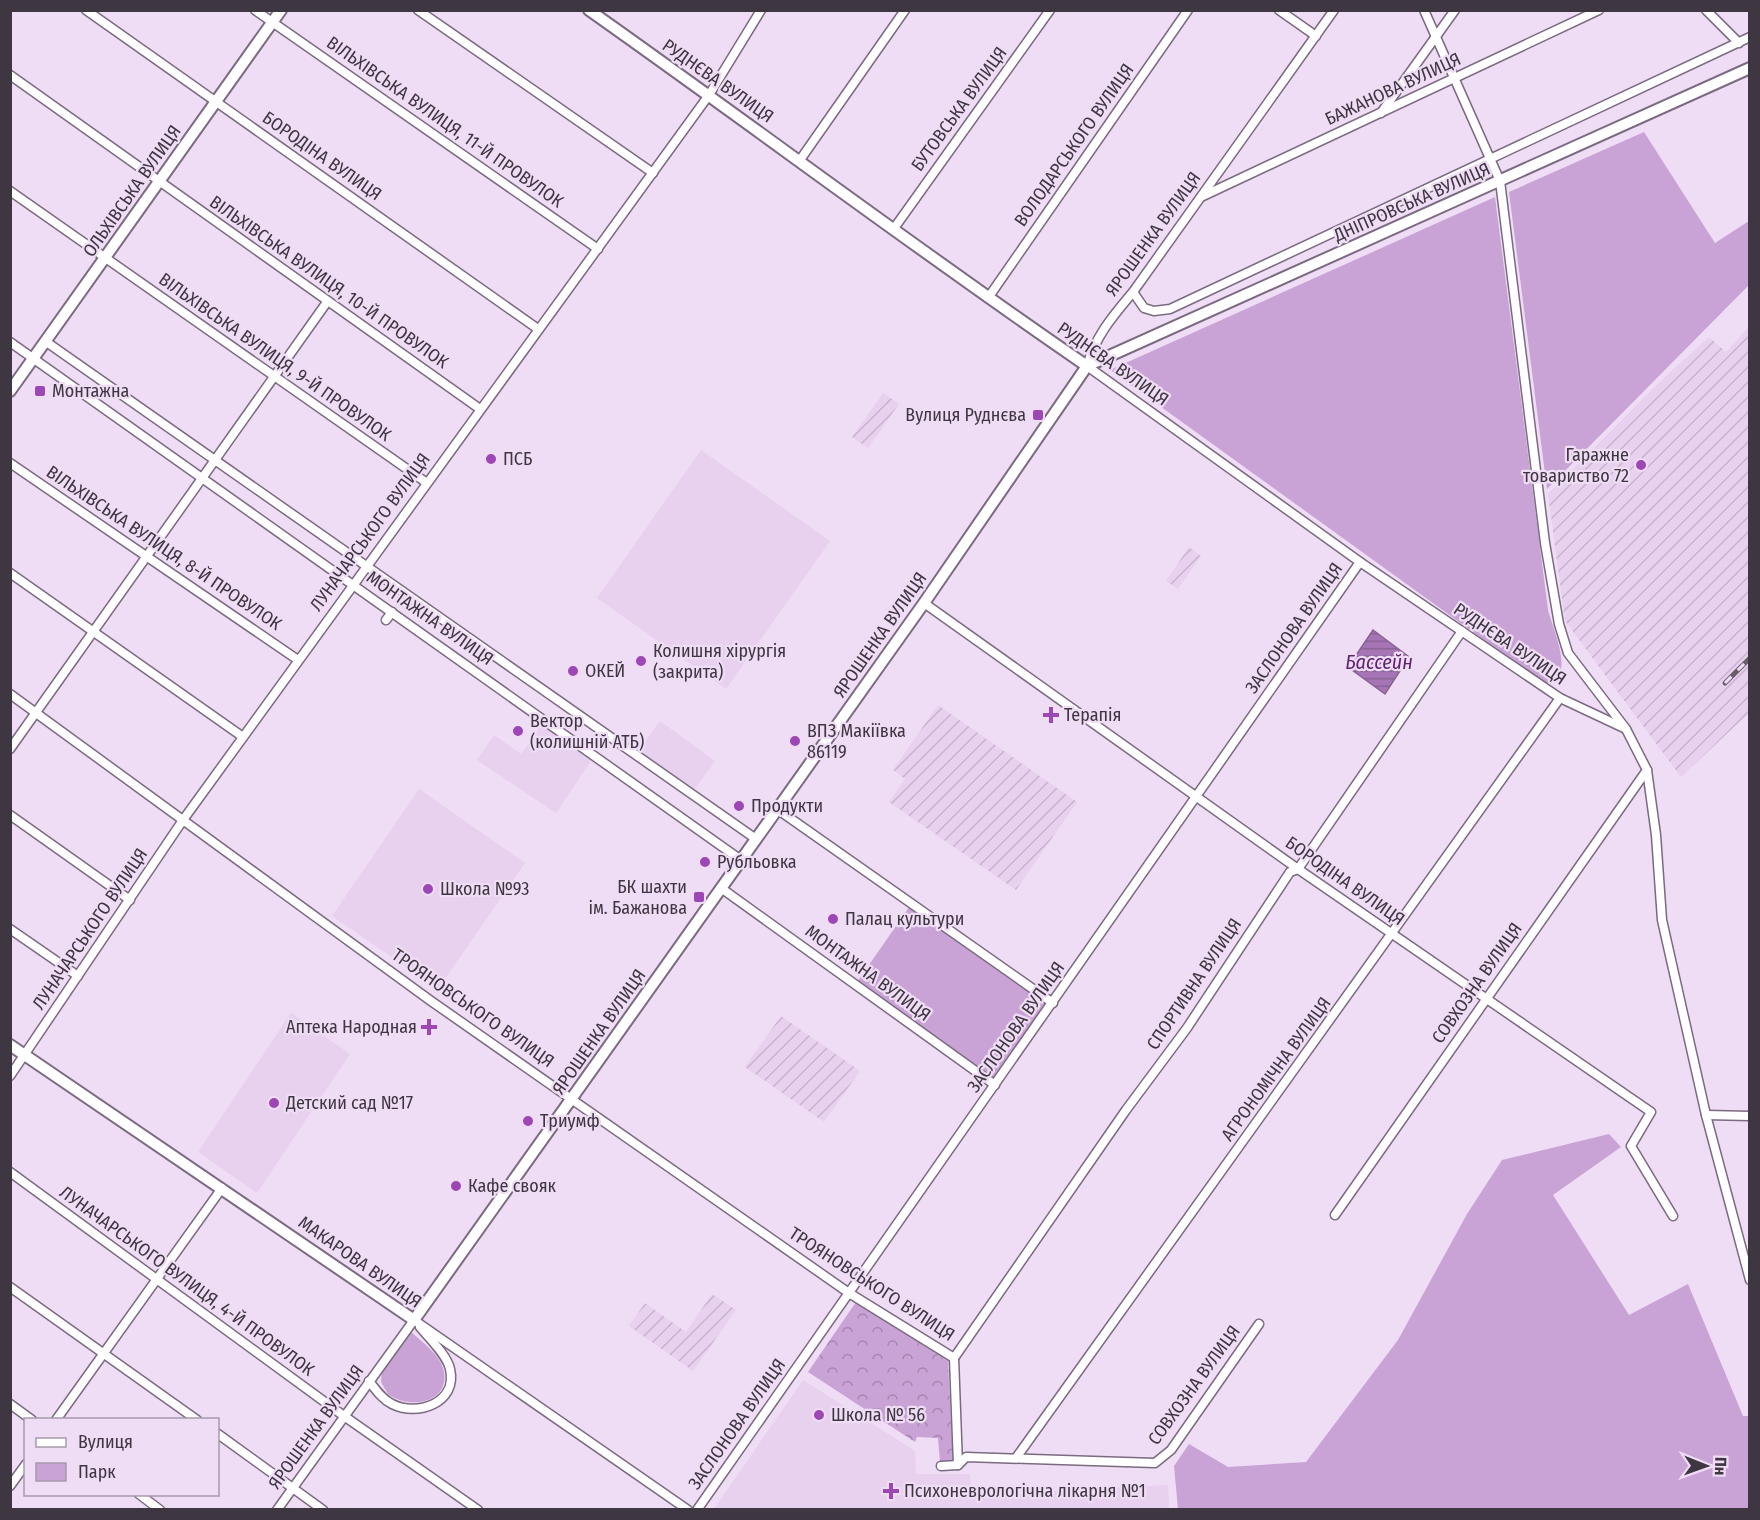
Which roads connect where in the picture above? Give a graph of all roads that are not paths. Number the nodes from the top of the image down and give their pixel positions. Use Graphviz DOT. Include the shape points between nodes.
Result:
graph roads {
  1 [pos="86,10"];
  2 [pos="255,10"];
  3 [pos="281,10"];
  4 [pos="418,10"];
  5 [pos="589,10"];
  6 [pos="761,10"];
  7 [pos="905,10"];
  8 [pos="1050,10"];
  9 [pos="1188,10"];
  10 [pos="1279,10"];
  11 [pos="1334,10"];
  12 [pos="1424,10"];
  13 [pos="1455,10"];
  14 [pos="1599,10"];
  15 [pos="1706,10"];
  16 [pos="272,23"];
  17 [pos="1316,36"];
  18 [pos="1435,36"];
  19 [pos="1749,37"];
  20 [pos="1738,43"];
  21 [pos="1749,68"];
  22 [pos="10,75"];
  23 [pos="1454,79"];
  24 [pos="709,95"];
  25 [pos="216,102"];
  26 [pos="1381,113"];
  27 [pos="1487,158"];
  28 [pos="800,160"];
  29 [pos="653,173"];
  30 [pos="1500,181"];
  31 [pos="159,182"];
  32 [pos="10,191"];
  33 [pos="1201,197"];
  34 [pos="894,227"];
  35 [pos="598,249"];
  36 [pos="104,259"];
  37 [pos="1133,292"];
  38 [pos="988,298"];
  39 [pos="327,302"];
  40 [pos="538,329"];
  41 [pos="45,341"];
  42 [pos="10,342"];
  43 [pos="34,359"];
  44 [pos="1087,366"];
  45 [pos="274,377"];
  46 [pos="10,391"];
  47 [pos="480,410"];
  48 [pos="214,460"];
  49 [pos="10,463"];
  50 [pos="202,478"];
  51 [pos="427,483"];
  52 [pos="148,557"];
  53 [pos="1360,562"];
  54 [pos="366,566"];
  55 [pos="10,573"];
  56 [pos="352,584"];
  57 [pos="924,603"];
  58 [pos="392,612"];
  59 [pos="386,620"];
  60 [pos="1462,631"];
  61 [pos="95,633"];
  62 [pos="298,660"];
  63 [pos="10,694"];
  64 [pos="1560,698"];
  65 [pos="37,713"];
  66 [pos="1626,729"];
  67 [pos="243,736"];
  68 [pos="10,749"];
  69 [pos="1647,770"];
  70 [pos="1197,796"];
  71 [pos="777,809"];
  72 [pos="10,815"];
  73 [pos="183,820"];
  74 [pos="756,839"];
  75 [pos="741,860"];
  76 [pos="1298,868"];
  77 [pos="721,888"];
  78 [pos="130,900"];
  79 [pos="10,929"];
  80 [pos="1393,934"];
  81 [pos="78,976"];
  82 [pos="1486,999"];
  83 [pos="1053,1003"];
  84 [pos="10,1045"];
  85 [pos="25,1055"];
  86 [pos="10,1076"];
  87 [pos="995,1085"];
  88 [pos="573,1098"];
  89 [pos="1706,1115"];
  90 [pos="1749,1116"];
  91 [pos="10,1172"];
  92 [pos="222,1188"];
  93 [pos="1335,1215"];
  94 [pos="1673,1215"];
  95 [pos="158,1280"];
  96 [pos="1749,1280"];
  97 [pos="10,1287"];
  98 [pos="849,1293"];
  99 [pos="414,1320"];
  100 [pos="1259,1324"];
  101 [pos="103,1353"];
  102 [pos="954,1358"];
  103 [pos="369,1381"];
  104 [pos="10,1404"];
  105 [pos="344,1416"];
  106 [pos="31,1418"];
  107 [pos="57,1418"];
  108 [pos="196,1418"];
  109 [pos="219,1435"];
  110 [pos="1016,1458"];
  111 [pos="958,1465"];
  112 [pos="940,1466"];
  113 [pos="24,1467"];
  114 [pos="10,1486"];
  115 [pos="293,1487"];
  116 [pos="142,1496"];
  117 [pos="160,1509"];
  118 [pos="277,1509"];
  119 [pos="323,1509"];
  120 [pos="478,1509"];
  121 [pos="688,1509"];
  122 [pos="697,1509"];
  1 -- 25 [label="street, БОРОДІНА ВУЛИЦЯ"];
  2 -- 16 [label="street, ВІЛЬХІВСЬКА ВУЛИЦЯ, 11-Й ПРОВУЛОК"];
  3 -- 16 [label="street, ОЛЬХІВСЬКА ВУЛИЦЯ"];
  4 -- 29 [label="street"];
  5 -- 24 [label="street, РУДНЄВА ВУЛИЦЯ"];
  6 -- 24 [label="street, ЛУНАЧАРСЬКОГО ВУЛИЦЯ"];
  7 -- 28 [label="street"];
  8 -- 34 [label="street, БУТОВСЬКА ВУЛИЦЯ"];
  9 -- 38 [label="street, ВОЛОДАРСЬКОГО ВУЛИЦЯ"];
  10 -- 17 [label="street"];
  11 -- 17 [label="street, ЯРОШЕНКА ВУЛИЦЯ"];
  12 -- 18 [label="street"];
  13 -- 18 [label="street"];
  14 -- 23 [label="street, БАЖАНОВА ВУЛИЦЯ"];
  15 -- 20 [label="street"];
  16 -- 25 [label="street, ОЛЬХІВСЬКА ВУЛИЦЯ"];
  16 -- 35 [label="street, ВІЛЬХІВСЬКА ВУЛИЦЯ, 11-Й ПРОВУЛОК"];
  17 -- 33 [label="street, ЯРОШЕНКА ВУЛИЦЯ"];
  18 -- 23 [label="street"];
  18 -- 26 [label="street"];
  19 -- 20 [label="street, ДНІПРОВСЬКА ВУЛИЦЯ"];
  20 -- 27 [label="street, ДНІПРОВСЬКА ВУЛИЦЯ"];
  21 -- 30 [label="street, ДНІПРОВСЬКА ВУЛИЦЯ"];
  22 -- 31 [label="street, ВІЛЬХІВСЬКА ВУЛИЦЯ, 10-Й ПРОВУЛОК"];
  23 -- 26 [label="street, БАЖАНОВА ВУЛИЦЯ"];
  23 -- 27 [label="street"];
  24 -- 28 [label="street, РУДНЄВА ВУЛИЦЯ"];
  24 -- 29 [label="street, ЛУНАЧАРСЬКОГО ВУЛИЦЯ"];
  25 -- 31 [label="street, ОЛЬХІВСЬКА ВУЛИЦЯ"];
  25 -- 40 [label="street, БОРОДІНА ВУЛИЦЯ"];
  26 -- 33 [label="street, БАЖАНОВА ВУЛИЦЯ"];
  27 -- 30 [label="street"];
  27 -- 37 [label="street, ДНІПРОВСЬКА ВУЛИЦЯ" via="1170,309 1144,308"];
  28 -- 34 [label="street, РУДНЄВА ВУЛИЦЯ"];
  29 -- 35 [label="street, ЛУНАЧАРСЬКОГО ВУЛИЦЯ"];
  30 -- 44 [label="street, ДНІПРОВСЬКА ВУЛИЦЯ"];
  30 -- 66 [label="street" via="1558,624 1568,653"];
  31 -- 36 [label="street, ОЛЬХІВСЬКА ВУЛИЦЯ"];
  31 -- 39 [label="street, ВІЛЬХІВСЬКА ВУЛИЦЯ, 10-Й ПРОВУЛОК"];
  32 -- 36 [label="street, ВІЛЬХІВСЬКА ВУЛИЦЯ, 9-Й ПРОВУЛОК"];
  33 -- 37 [label="street, ЯРОШЕНКА ВУЛИЦЯ"];
  34 -- 38 [label="street, РУДНЄВА ВУЛИЦЯ"];
  35 -- 40 [label="street, ЛУНАЧАРСЬКОГО ВУЛИЦЯ"];
  36 -- 41 [label="street, ОЛЬХІВСЬКА ВУЛИЦЯ"];
  36 -- 45 [label="street, ВІЛЬХІВСЬКА ВУЛИЦЯ, 9-Й ПРОВУЛОК"];
  37 -- 44 [label="street, ЯРОШЕНКА ВУЛИЦЯ" via="1095,340"];
  38 -- 44 [label="street, РУДНЄВА ВУЛИЦЯ"];
  39 -- 45 [label="street"];
  39 -- 47 [label="street, ВІЛЬХІВСЬКА ВУЛИЦЯ, 10-Й ПРОВУЛОК"];
  40 -- 47 [label="street, ЛУНАЧАРСЬКОГО ВУЛИЦЯ"];
  41 -- 43 [label="street, ОЛЬХІВСЬКА ВУЛИЦЯ"];
  41 -- 48 [label="street, МОНТАЖНА ВУЛИЦЯ"];
  42 -- 43 [label="street, МОНТАЖНА ВУЛИЦЯ"];
  43 -- 46 [label="street, ОЛЬХІВСЬКА ВУЛИЦЯ"];
  43 -- 50 [label="street, МОНТАЖНА ВУЛИЦЯ"];
  44 -- 53 [label="street, РУДНЄВА ВУЛИЦЯ"];
  44 -- 57 [label="street, ЯРОШЕНКА ВУЛИЦЯ"];
  45 -- 48 [label="street"];
  45 -- 51 [label="street, ВІЛЬХІВСЬКА ВУЛИЦЯ, 9-Й ПРОВУЛОК"];
  47 -- 51 [label="street, ЛУНАЧАРСЬКОГО ВУЛИЦЯ"];
  48 -- 50 [label="street"];
  48 -- 54 [label="street, МОНТАЖНА ВУЛИЦЯ"];
  49 -- 52 [label="street, ВІЛЬХІВСЬКА ВУЛИЦЯ, 8-Й ПРОВУЛОК"];
  50 -- 52 [label="street"];
  50 -- 56 [label="street, МОНТАЖНА ВУЛИЦЯ"];
  51 -- 54 [label="street, ЛУНАЧАРСЬКОГО ВУЛИЦЯ"];
  52 -- 61 [label="street"];
  52 -- 62 [label="street, ВІЛЬХІВСЬКА ВУЛИЦЯ, 8-Й ПРОВУЛОК"];
  53 -- 60 [label="street, РУДНЄВА ВУЛИЦЯ"];
  53 -- 70 [label="street, ЗАСЛОНОВА ВУЛИЦЯ"];
  54 -- 56 [label="street, ЛУНАЧАРСЬКОГО ВУЛИЦЯ"];
  54 -- 74 [label="street, МОНТАЖНА ВУЛИЦЯ"];
  55 -- 61 [label="street"];
  56 -- 58 [label="street, МОНТАЖНА ВУЛИЦЯ"];
  56 -- 62 [label="street, ЛУНАЧАРСЬКОГО ВУЛИЦЯ"];
  57 -- 70 [label="street, БОРОДІНА ВУЛИЦЯ"];
  57 -- 71 [label="street, ЯРОШЕНКА ВУЛИЦЯ"];
  58 -- 59 [label="street"];
  58 -- 75 [label="street, МОНТАЖНА ВУЛИЦЯ"];
  60 -- 64 [label="street, РУДНЄВА ВУЛИЦЯ"];
  60 -- 76 [label="street, СПОРТИВНА ВУЛИЦЯ"];
  61 -- 65 [label="street"];
  61 -- 67 [label="street"];
  62 -- 67 [label="street, ЛУНАЧАРСЬКОГО ВУЛИЦЯ"];
  63 -- 65 [label="street, ТРОЯНОВСЬКОГО ВУЛИЦЯ"];
  64 -- 66 [label="street, РУДНЄВА ВУЛИЦЯ"];
  64 -- 80 [label="street, АГРОНОМІЧНА ВУЛИЦЯ"];
  65 -- 68 [label="street"];
  65 -- 73 [label="street, ТРОЯНОВСЬКОГО ВУЛИЦЯ"];
  66 -- 69 [label="street"];
  67 -- 73 [label="street, ЛУНАЧАРСЬКОГО ВУЛИЦЯ"];
  69 -- 82 [label="street, СОВХОЗНА ВУЛИЦЯ"];
  69 -- 89 [label="street" via="1662,920"];
  70 -- 76 [label="street, БОРОДІНА ВУЛИЦЯ"];
  70 -- 83 [label="street, ЗАСЛОНОВА ВУЛИЦЯ"];
  71 -- 74 [label="street, ЯРОШЕНКА ВУЛИЦЯ"];
  71 -- 83 [label="street"];
  72 -- 78 [label="street"];
  73 -- 78 [label="street, ЛУНАЧАРСЬКОГО ВУЛИЦЯ"];
  73 -- 88 [label="street, ТРОЯНОВСЬКОГО ВУЛИЦЯ" via="431,1001"];
  74 -- 75 [label="street, ЯРОШЕНКА ВУЛИЦЯ"];
  75 -- 77 [label="street, ЯРОШЕНКА ВУЛИЦЯ"];
  76 -- 80 [label="street, БОРОДІНА ВУЛИЦЯ"];
  76 -- 102 [label="street, СПОРТИВНА ВУЛИЦЯ" via="1290,872 1187,1028"];
  77 -- 87 [label="street, МОНТАЖНА ВУЛИЦЯ"];
  77 -- 88 [label="street, ЯРОШЕНКА ВУЛИЦЯ"];
  78 -- 81 [label="street, ЛУНАЧАРСЬКОГО ВУЛИЦЯ"];
  79 -- 81 [label="street"];
  80 -- 82 [label="street, БОРОДІНА ВУЛИЦЯ"];
  80 -- 110 [label="street, АГРОНОМІЧНА ВУЛИЦЯ"];
  81 -- 85 [label="street, ЛУНАЧАРСЬКОГО ВУЛИЦЯ"];
  82 -- 93 [label="street, СОВХОЗНА ВУЛИЦЯ"];
  82 -- 94 [label="street, БОРОДІНА ВУЛИЦЯ" via="1651,1112 1631,1146"];
  83 -- 87 [label="street, ЗАСЛОНОВА ВУЛИЦЯ"];
  84 -- 85 [label="street, МАКАРОВА ВУЛИЦЯ"];
  85 -- 86 [label="street, ЛУНАЧАРСЬКОГО ВУЛИЦЯ"];
  85 -- 92 [label="street, МАКАРОВА ВУЛИЦЯ"];
  87 -- 98 [label="street, ЗАСЛОНОВА ВУЛИЦЯ"];
  88 -- 98 [label="street, ТРОЯНОВСЬКОГО ВУЛИЦЯ"];
  88 -- 99 [label="street, ЯРОШЕНКА ВУЛИЦЯ"];
  89 -- 90 [label="street"];
  89 -- 96 [label="street"];
  91 -- 95 [label="street, ЛУНАЧАРСЬКОГО ВУЛИЦЯ, 4-Й ПРОВУЛОК"];
  92 -- 95 [label="street"];
  92 -- 99 [label="street, МАКАРОВА ВУЛИЦЯ"];
  95 -- 101 [label="street"];
  95 -- 105 [label="street, ЛУНАЧАРСЬКОГО ВУЛИЦЯ, 4-Й ПРОВУЛОК"];
  97 -- 101 [label="street"];
  98 -- 102 [label="street, ТРОЯНОВСЬКОГО ВУЛИЦЯ"];
  98 -- 122 [label="street, ЗАСЛОНОВА ВУЛИЦЯ"];
  99 -- 103 [label="street, ЯРОШЕНКА ВУЛИЦЯ"];
  99 -- 103 [label="street" via="450,1367 444,1396 428,1408 406,1409 385,1400"];
  99 -- 121 [label="street, МАКАРОВА ВУЛИЦЯ"];
  100 -- 110 [label="street, СОВХОЗНА ВУЛИЦЯ" via="1171,1450 1155,1463"];
  101 -- 107 [label="street"];
  101 -- 108 [label="street"];
  102 -- 111 [label="street"];
  103 -- 105 [label="street, ЯРОШЕНКА ВУЛИЦЯ"];
  104 -- 106 [label="street"];
  105 -- 115 [label="street, ЯРОШЕНКА ВУЛИЦЯ"];
  105 -- 120 [label="street, ЛУНАЧАРСЬКОГО ВУЛИЦЯ, 4-Й ПРОВУЛОК"];
  109 -- 115 [label="street"];
  110 -- 111 [label="street" via="966,1457"];
  111 -- 112 [label="street"];
  113 -- 114 [label="street"];
  115 -- 118 [label="street, ЯРОШЕНКА ВУЛИЦЯ"];
  115 -- 119 [label="street"];
  116 -- 117 [label="street"];
}
